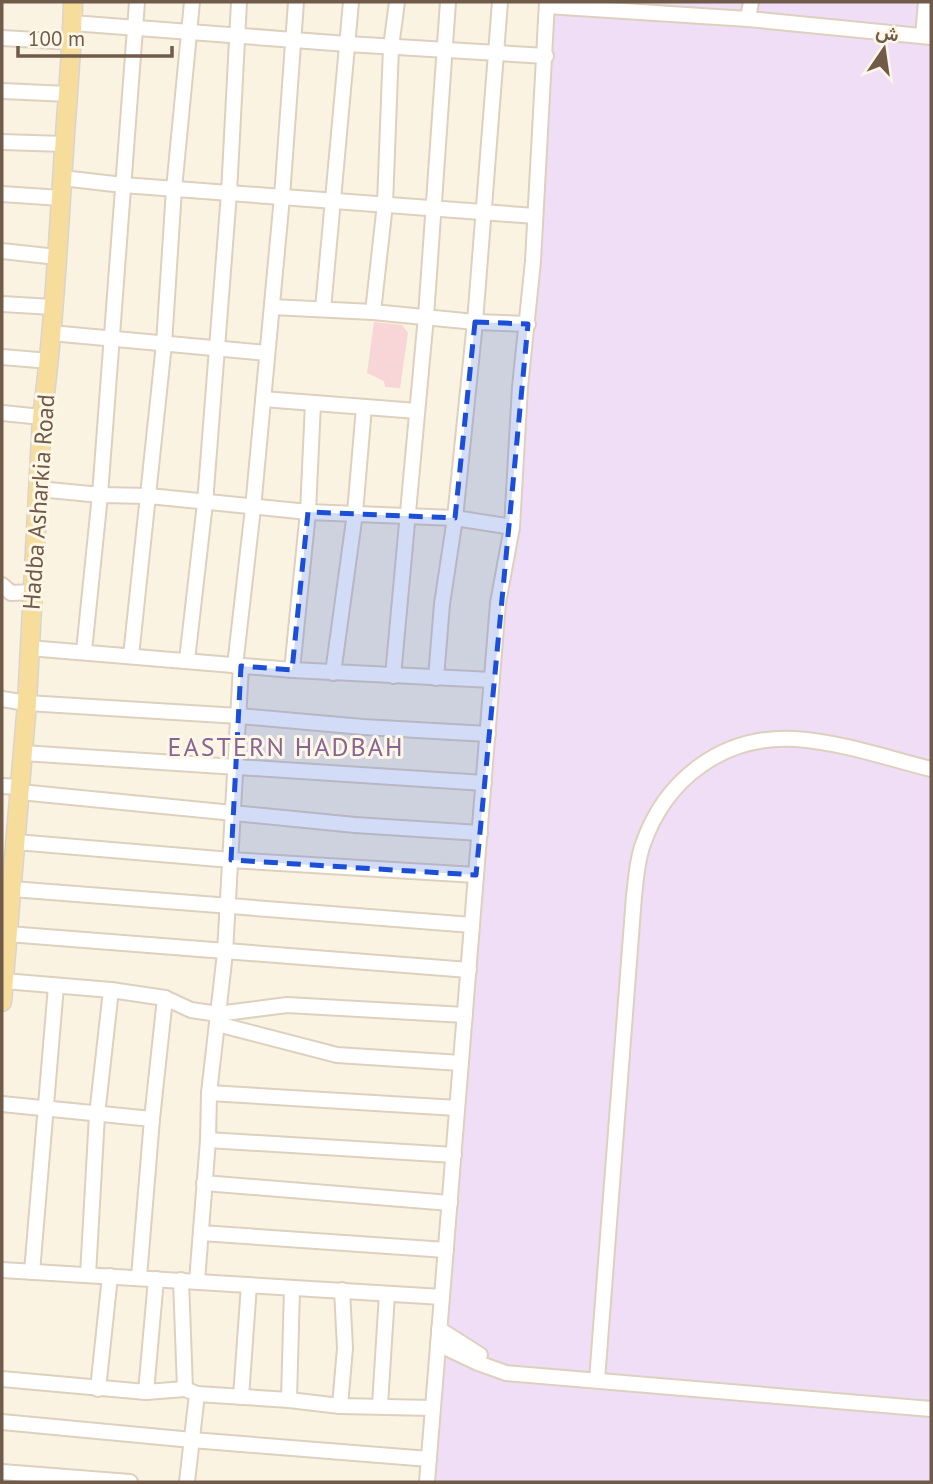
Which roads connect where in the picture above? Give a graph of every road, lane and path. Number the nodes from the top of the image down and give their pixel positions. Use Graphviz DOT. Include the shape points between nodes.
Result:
graph roads {
  1 [pos="73,2"];
  2 [pos="137,2"];
  3 [pos="192,2"];
  4 [pos="239,2"];
  5 [pos="296,2"];
  6 [pos="351,2"];
  7 [pos="397,2"];
  8 [pos="448,2"];
  9 [pos="500,2"];
  10 [pos="751,2"];
  11 [pos="926,2"];
  12 [pos="547,4"];
  13 [pos="748,19"];
  14 [pos="72,23"];
  15 [pos="135,29"];
  16 [pos="189,32"];
  17 [pos="237,35"];
  18 [pos="927,36"];
  19 [pos="2,37"];
  20 [pos="292,39"];
  21 [pos="71,41"];
  22 [pos="347,44"];
  23 [pos="391,47"];
  24 [pos="444,49"];
  25 [pos="496,52"];
  26 [pos="546,56"];
  27 [pos="2,90"];
  28 [pos="69,94"];
  29 [pos="2,142"];
  30 [pos="64,144"];
  31 [pos="62,178"];
  32 [pos="123,185"];
  33 [pos="174,189"];
  34 [pos="2,194"];
  35 [pos="229,194"];
  36 [pos="282,197"];
  37 [pos="61,198"];
  38 [pos="332,201"];
  39 [pos="385,204"];
  40 [pos="433,208"];
  41 [pos="482,213"];
  42 [pos="535,215"];
  43 [pos="2,251"];
  44 [pos="57,257"];
  45 [pos="2,304"];
  46 [pos="53,307"];
  47 [pos="272,307"];
  48 [pos="323,309"];
  49 [pos="373,312"];
  50 [pos="426,316"];
  51 [pos="475,321"];
  52 [pos="528,324"];
  53 [pos="51,333"];
  54 [pos="112,340"];
  55 [pos="164,344"];
  56 [pos="216,350"];
  57 [pos="267,353"];
  58 [pos="2,357"];
  59 [pos="50,361"];
  60 [pos="263,398"];
  61 [pos="313,403"];
  62 [pos="364,407"];
  63 [pos="417,411"];
  64 [pos="2,413"];
  65 [pos="43,417"];
  66 [pos="39,489"];
  67 [pos="100,495"];
  68 [pos="149,496"];
  69 [pos="205,503"];
  70 [pos="253,508"];
  71 [pos="308,512"];
  72 [pos="355,513"];
  73 [pos="410,515"];
  74 [pos="455,518"];
  75 [pos="512,527"];
  76 [pos="2,584"];
  77 [pos="32,592"];
  78 [pos="29,648"];
  79 [pos="84,651"];
  80 [pos="131,656"];
  81 [pos="187,660"];
  82 [pos="238,666"];
  83 [pos="292,670"];
  84 [pos="333,673"];
  85 [pos="393,676"];
  86 [pos="436,678"];
  87 [pos="492,680"];
  88 [pos="2,699"];
  89 [pos="27,703"];
  90 [pos="239,716"];
  91 [pos="488,734"];
  92 [pos="23,753"];
  93 [pos="236,767"];
  94 [pos="931,769"];
  95 [pos="484,783"];
  96 [pos="2,786"];
  97 [pos="20,789"];
  98 [pos="234,813"];
  99 [pos="10,824"];
  100 [pos="480,833"];
  101 [pos="16,842"];
  102 [pos="231,860"];
  103 [pos="476,875"];
  104 [pos="12,889"];
  105 [pos="228,905"];
  106 [pos="472,925"];
  107 [pos="6,936"];
  108 [pos="225,953"];
  109 [pos="469,970"];
  110 [pos="56,986"];
  111 [pos="111,990"];
  112 [pos="3,991"];
  113 [pos="165,998"];
  114 [pos="2,1002"];
  115 [pos="465,1015"];
  116 [pos="218,1019"];
  117 [pos="461,1063"];
  118 [pos="209,1093"];
  119 [pos="2,1104"];
  120 [pos="457,1108"];
  121 [pos="46,1109"];
  122 [pos="97,1115"];
  123 [pos="152,1119"];
  124 [pos="208,1140"];
  125 [pos="454,1155"];
  126 [pos="204,1183"];
  127 [pos="450,1203"];
  128 [pos="201,1233"];
  129 [pos="446,1250"];
  130 [pos="2,1270"];
  131 [pos="33,1272"];
  132 [pos="88,1275"];
  133 [pos="110,1276"];
  134 [pos="139,1277"];
  135 [pos="156,1279"];
  136 [pos="181,1280"];
  137 [pos="197,1281"];
  138 [pos="249,1285"];
  139 [pos="292,1288"];
  140 [pos="342,1290"];
  141 [pos="387,1294"];
  142 [pos="442,1297"];
  143 [pos="439,1337"];
  144 [pos="2,1379"];
  145 [pos="597,1380"];
  146 [pos="98,1388"];
  147 [pos="146,1392"];
  148 [pos="191,1392"];
  149 [pos="241,1397"];
  150 [pos="289,1400"];
  151 [pos="380,1405"];
  152 [pos="340,1406"];
  153 [pos="433,1408"];
  154 [pos="931,1409"];
  155 [pos="2,1422"];
  156 [pos="192,1440"];
  157 [pos="429,1459"];
  158 [pos="2,1472"];
  159 [pos="131,1482"];
  160 [pos="187,1482"];
  161 [pos="427,1482"];
  1 -- 14 [label="main road, Hadba Asharkia Road"];
  2 -- 15 [label="street"];
  3 -- 16 [label="street"];
  4 -- 17 [label="street"];
  5 -- 20 [label="street"];
  6 -- 22 [label="street"];
  7 -- 23 [label="street"];
  8 -- 24 [label="street"];
  9 -- 25 [label="street"];
  10 -- 13 [label="street"];
  11 -- 18 [label="street"];
  12 -- 13 [label="street"];
  12 -- 26 [label="street"];
  13 -- 18 [label="street"];
  14 -- 15 [label="street"];
  14 -- 21 [label="main road, Hadba Asharkia Road"];
  15 -- 16 [label="street"];
  15 -- 32 [label="street"];
  16 -- 17 [label="street"];
  16 -- 33 [label="street"];
  17 -- 20 [label="street"];
  17 -- 35 [label="street"];
  19 -- 21 [label="street"];
  20 -- 22 [label="street"];
  20 -- 36 [label="street"];
  21 -- 28 [label="main road, Hadba Asharkia Road"];
  22 -- 23 [label="street"];
  22 -- 38 [label="street"];
  23 -- 24 [label="street"];
  23 -- 39 [label="street"];
  24 -- 25 [label="street"];
  24 -- 40 [label="street"];
  25 -- 26 [label="street"];
  25 -- 41 [label="street"];
  26 -- 42 [label="street"];
  27 -- 28 [label="street"];
  28 -- 30 [label="main road, Hadba Asharkia Road"];
  29 -- 30 [label="street"];
  30 -- 31 [label="main road, Hadba Asharkia Road"];
  31 -- 32 [label="street"];
  31 -- 37 [label="main road, Hadba Asharkia Road"];
  32 -- 33 [label="street"];
  32 -- 54 [label="street"];
  33 -- 35 [label="street"];
  33 -- 55 [label="street"];
  34 -- 37 [label="street"];
  35 -- 36 [label="street"];
  35 -- 56 [label="street"];
  36 -- 38 [label="street"];
  36 -- 47 [label="street"];
  37 -- 44 [label="main road, Hadba Asharkia Road"];
  38 -- 39 [label="street"];
  38 -- 48 [label="street"];
  39 -- 40 [label="street"];
  39 -- 49 [label="street"];
  40 -- 41 [label="street"];
  40 -- 50 [label="street"];
  41 -- 42 [label="street"];
  41 -- 51 [label="street"];
  42 -- 52 [label="street"];
  43 -- 44 [label="street"];
  44 -- 46 [label="main road, Hadba Asharkia Road"];
  45 -- 46 [label="street"];
  46 -- 53 [label="main road, Hadba Asharkia Road"];
  47 -- 48 [label="street"];
  47 -- 57 [label="street"];
  48 -- 49 [label="street"];
  49 -- 50 [label="street"];
  50 -- 51 [label="street"];
  50 -- 63 [label="street"];
  51 -- 52 [label="street"];
  51 -- 74 [label="street"];
  52 -- 75 [label="street"];
  53 -- 54 [label="street"];
  53 -- 59 [label="main road, Hadba Asharkia Road"];
  54 -- 55 [label="street"];
  54 -- 67 [label="street"];
  55 -- 56 [label="street"];
  55 -- 68 [label="street"];
  56 -- 57 [label="street"];
  56 -- 69 [label="street"];
  57 -- 60 [label="street"];
  58 -- 59 [label="street"];
  59 -- 65 [label="main road, Hadba Asharkia Road"];
  60 -- 61 [label="street"];
  60 -- 70 [label="street"];
  61 -- 62 [label="street"];
  61 -- 71 [label="street"];
  62 -- 63 [label="street"];
  62 -- 72 [label="street"];
  63 -- 73 [label="street"];
  64 -- 65 [label="street"];
  65 -- 66 [label="main road, Hadba Asharkia Road"];
  66 -- 67 [label="street"];
  66 -- 77 [label="main road, Hadba Asharkia Road"];
  67 -- 68 [label="street"];
  67 -- 79 [label="street"];
  68 -- 69 [label="street"];
  68 -- 80 [label="street"];
  69 -- 70 [label="street"];
  69 -- 81 [label="street"];
  70 -- 71 [label="street"];
  70 -- 82 [label="street"];
  71 -- 72 [label="street"];
  71 -- 83 [label="street"];
  72 -- 73 [label="street"];
  72 -- 84 [label="street"];
  73 -- 74 [label="street"];
  73 -- 85 [label="street"];
  74 -- 75 [label="street"];
  74 -- 86 [label="street"];
  75 -- 87 [label="street" via="498,603"];
  76 -- 77 [label="street" via="11,593"];
  77 -- 78 [label="main road, Hadba Asharkia Road"];
  78 -- 79 [label="street"];
  78 -- 89 [label="main road, Hadba Asharkia Road"];
  79 -- 80 [label="street"];
  80 -- 81 [label="street"];
  81 -- 82 [label="street"];
  82 -- 83 [label="street"];
  82 -- 90 [label="street"];
  83 -- 84 [label="street"];
  84 -- 85 [label="street"];
  85 -- 86 [label="street"];
  86 -- 87 [label="street"];
  87 -- 91 [label="street"];
  88 -- 89 [label="street"];
  89 -- 90 [label="street"];
  89 -- 92 [label="main road, Hadba Asharkia Road"];
  90 -- 91 [label="street"];
  90 -- 93 [label="street"];
  91 -- 95 [label="street"];
  92 -- 93 [label="street"];
  92 -- 97 [label="main road, Hadba Asharkia Road"];
  93 -- 95 [label="street"];
  93 -- 98 [label="street"];
  94 -- 145 [label="street" via="811,741 767,740 720,752 692,772 660,806 643,843 634,897"];
  95 -- 100 [label="street"];
  96 -- 97 [label="street"];
  97 -- 98 [label="street"];
  97 -- 99 [label="main road, Hadba Asharkia Road"];
  98 -- 100 [label="street"];
  98 -- 102 [label="street"];
  99 -- 101 [label="main road, Hadba Asharkia Road"];
  100 -- 103 [label="street"];
  101 -- 102 [label="street"];
  101 -- 104 [label="main road, Hadba Asharkia Road"];
  102 -- 103 [label="street"];
  102 -- 105 [label="street"];
  103 -- 106 [label="street"];
  104 -- 105 [label="street"];
  104 -- 107 [label="main road, Hadba Asharkia Road"];
  105 -- 106 [label="street"];
  105 -- 108 [label="street"];
  106 -- 109 [label="street"];
  107 -- 108 [label="street"];
  107 -- 112 [label="main road, Hadba Asharkia Road"];
  108 -- 109 [label="street"];
  108 -- 116 [label="street"];
  109 -- 115 [label="street"];
  110 -- 111 [label="street"];
  110 -- 112 [label="street"];
  110 -- 121 [label="street"];
  111 -- 113 [label="street"];
  111 -- 122 [label="street"];
  112 -- 114 [label="main road, Hadba Asharkia Road"];
  113 -- 116 [label="street"];
  113 -- 123 [label="street"];
  115 -- 116 [label="street" via="287,1005"];
  115 -- 117 [label="street"];
  116 -- 117 [label="street" via="337,1055"];
  116 -- 118 [label="street"];
  117 -- 120 [label="street"];
  118 -- 120 [label="street"];
  118 -- 124 [label="street"];
  119 -- 121 [label="street"];
  120 -- 125 [label="street"];
  121 -- 122 [label="street"];
  121 -- 131 [label="street"];
  122 -- 123 [label="street"];
  122 -- 132 [label="street"];
  123 -- 134 [label="street"];
  124 -- 125 [label="street"];
  124 -- 126 [label="street"];
  125 -- 127 [label="street"];
  126 -- 127 [label="street"];
  126 -- 128 [label="street"];
  127 -- 129 [label="street"];
  128 -- 129 [label="street"];
  128 -- 137 [label="street"];
  129 -- 142 [label="street"];
  130 -- 131 [label="street"];
  131 -- 132 [label="street"];
  132 -- 133 [label="street"];
  133 -- 134 [label="street"];
  133 -- 146 [label="street"];
  134 -- 135 [label="street"];
  135 -- 136 [label="street"];
  135 -- 147 [label="street"];
  136 -- 137 [label="street"];
  136 -- 148 [label="street"];
  137 -- 138 [label="street"];
  138 -- 139 [label="street"];
  138 -- 149 [label="street"];
  139 -- 140 [label="street"];
  139 -- 150 [label="street"];
  140 -- 141 [label="street"];
  140 -- 152 [label="street" via="345,1348"];
  141 -- 142 [label="street"];
  141 -- 151 [label="street"];
  142 -- 143 [label="street"];
  143 -- 145 [label="street" via="538,1375"];
  143 -- 153 [label="street"];
  144 -- 146 [label="street"];
  145 -- 154 [label="street"];
  146 -- 147 [label="street"];
  147 -- 148 [label="street"];
  148 -- 149 [label="street"];
  148 -- 156 [label="street"];
  149 -- 150 [label="street"];
  150 -- 152 [label="street"];
  151 -- 152 [label="street"];
  151 -- 153 [label="street"];
  153 -- 157 [label="street"];
  155 -- 156 [label="street"];
  156 -- 157 [label="street"];
  156 -- 160 [label="street"];
  157 -- 161 [label="street"];
  158 -- 159 [label="street"];
}
